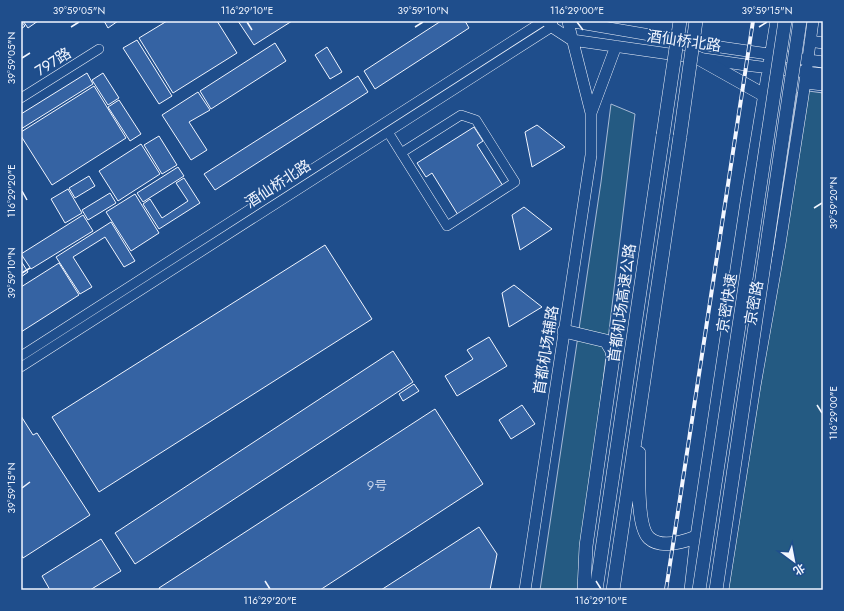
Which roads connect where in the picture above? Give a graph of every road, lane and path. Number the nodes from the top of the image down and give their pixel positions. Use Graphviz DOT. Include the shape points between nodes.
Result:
graph roads {
  1 [pos="568,21"];
  2 [pos="680,21"];
  3 [pos="696,21"];
  4 [pos="776,21"];
  5 [pos="785,21"];
  6 [pos="800,21"];
  7 [pos="814,21"];
  8 [pos="549,22"];
  9 [pos="572,40"];
  10 [pos="810,41"];
  11 [pos="823,43"];
  12 [pos="616,46"];
  13 [pos="99,49"];
  14 [pos="771,54"];
  15 [pos="698,58"];
  16 [pos="808,59"];
  17 [pos="823,62"];
  18 [pos="769,68"];
  19 [pos="823,74"];
  20 [pos="806,77"];
  21 [pos="823,85"];
  22 [pos="764,95"];
  23 [pos="21,98"];
  24 [pos="591,113"];
  25 [pos="388,132"];
  26 [pos="401,154"];
  27 [pos="564,331"];
  28 [pos="21,356"];
  29 [pos="21,367"];
  30 [pos="640,400"];
  31 [pos="696,537"];
  32 [pos="525,590"];
  33 [pos="584,590"];
  34 [pos="596,590"];
  35 [pos="613,590"];
  36 [pos="690,590"];
  37 [pos="699,590"];
  38 [pos="716,590"];
  39 [pos="723,590"];
  1 -- 9 [label="main road"];
  1 -- 14 [label="main road, 酒仙桥北路"];
  2 -- 34 [label="highway, 首都机场高速公路, bridge"];
  3 -- 30 [label="highway, bridge"];
  4 -- 14 [label="main road, 京密路"];
  5 -- 37 [label="highway, 京密快速, bridge"];
  6 -- 38 [label="highway, 京密快速, bridge"];
  7 -- 10 [label="main road, 京密路"];
  8 -- 9 [label="main road, 酒仙桥北路"];
  8 -- 25 [label="street, 酒仙桥北路"];
  8 -- 28 [label="street, 酒仙桥北路"];
  9 -- 12 [label="main road, 酒仙桥北路"];
  9 -- 24 [label="main road"];
  10 -- 11 [label="main road"];
  10 -- 16 [label="main road, 京密路"];
  12 -- 15 [label="main road, 酒仙桥北路"];
  12 -- 24 [label="main road"];
  13 -- 23 [label="street, 797路"];
  14 -- 16 [label="main road, 酒仙桥北路"];
  14 -- 18 [label="main road, 京密路"];
  15 -- 18 [label="main road, 酒仙桥北路"];
  15 -- 22 [label="highway"];
  16 -- 17 [label="main road, 酒仙桥北路"];
  16 -- 20 [label="main road, 京密路"];
  18 -- 20 [label="main road, 酒仙桥北路"];
  18 -- 22 [label="main road, 京密路"];
  19 -- 20 [label="main road"];
  20 -- 21 [label="main road"];
  20 -- 39 [label="main road, 京密路"];
  22 -- 31 [label="main road, 京密路" via="744,209"];
  24 -- 27 [label="main road, 首都机场辅路" via="591,155"];
  25 -- 26 [label="street"];
  25 -- 29 [label="street, 酒仙桥北路"];
  26 -- 26 [label="street" via="447,226 515,182 476,120 461,115"];
  27 -- 32 [label="main road, 首都机场辅路"];
  27 -- 33 [label="highway" via="606,341 613,358 586,546"];
  30 -- 31 [label="highway" via="639,487 642,528 649,538 660,543 683,542"];
  30 -- 35 [label="highway"];
  31 -- 36 [label="main road, 京密路"];
}
